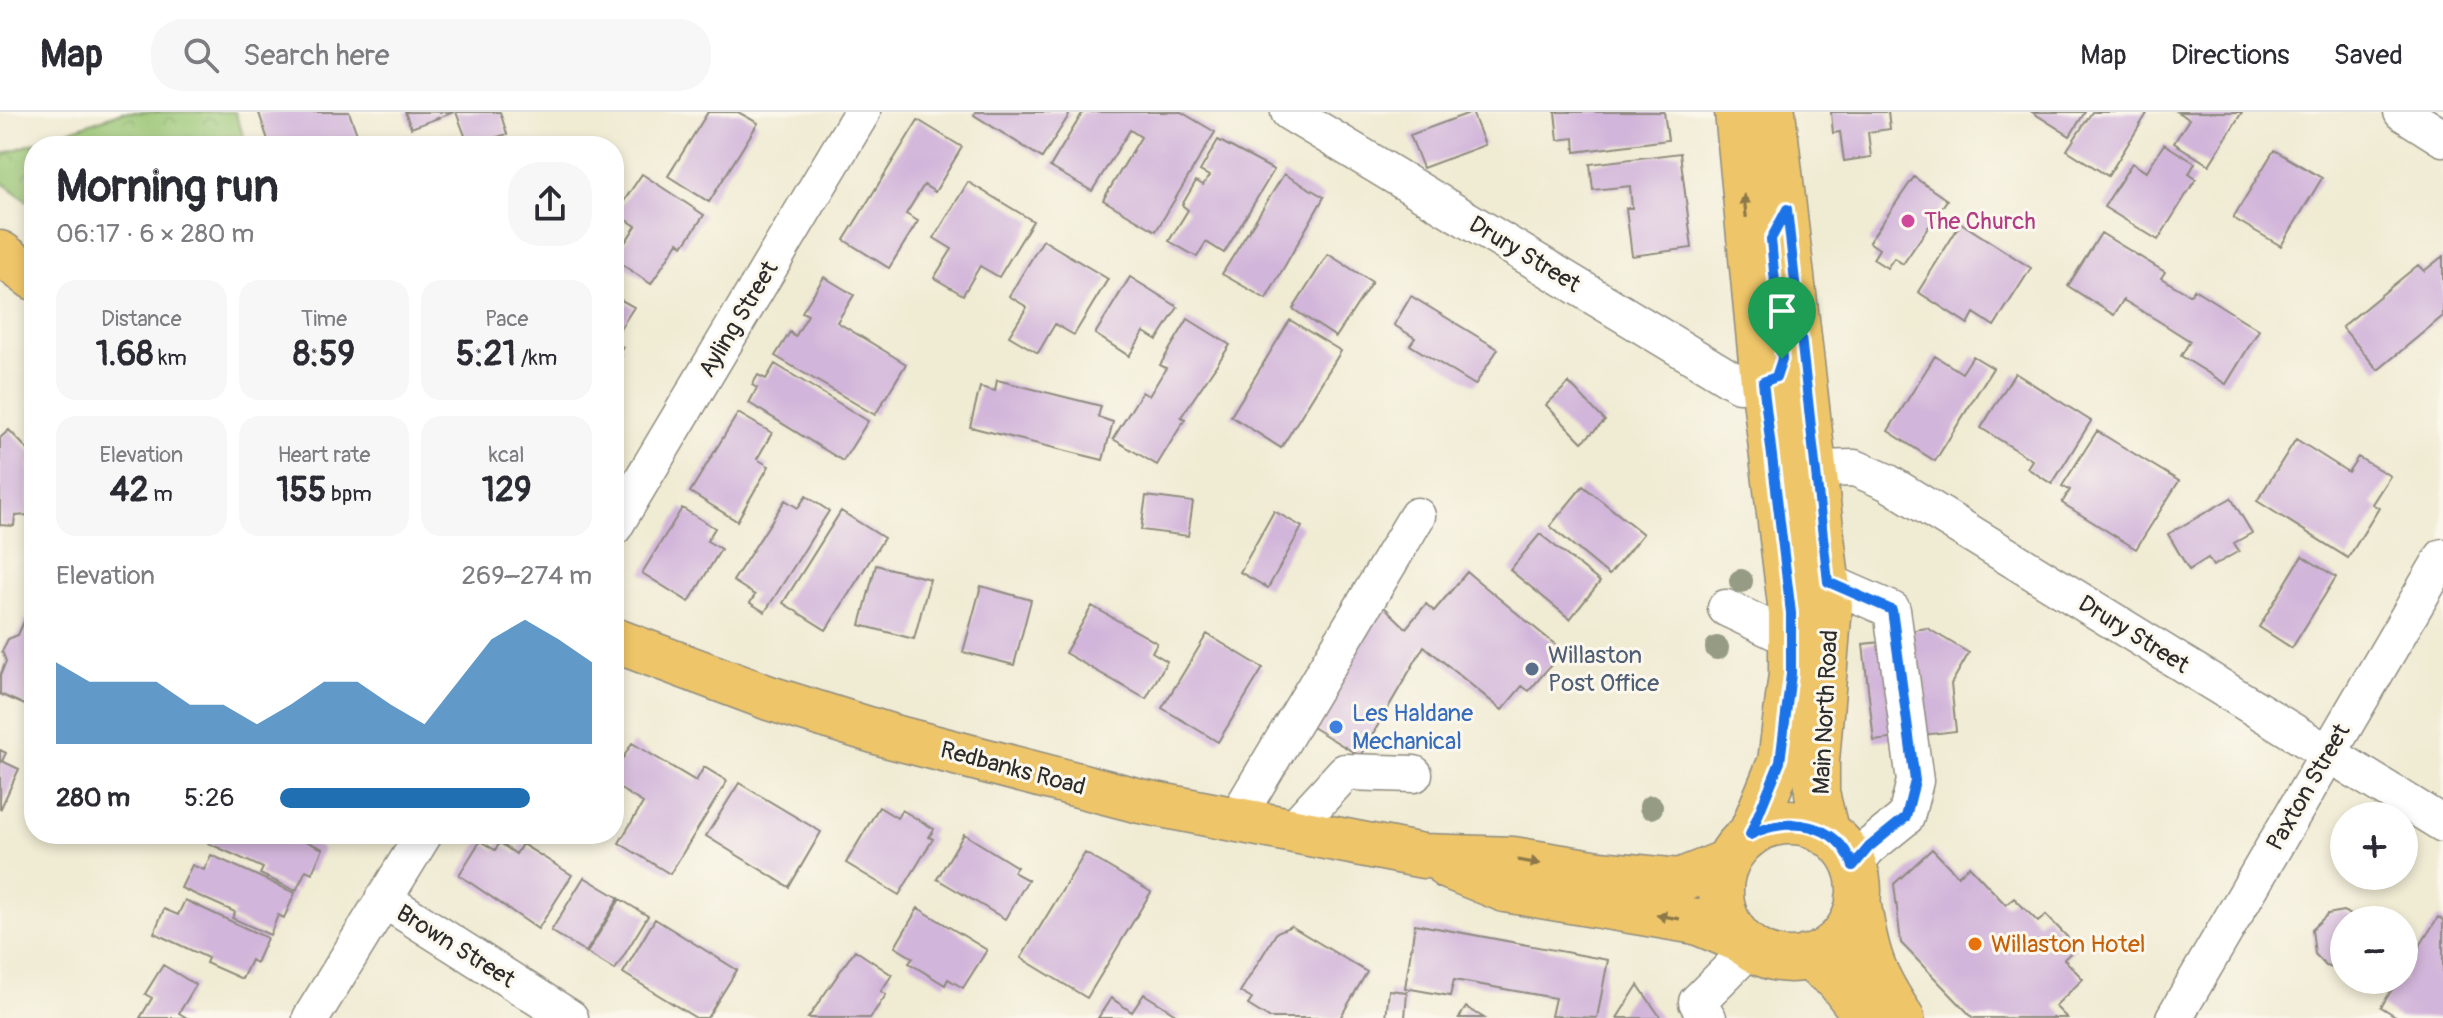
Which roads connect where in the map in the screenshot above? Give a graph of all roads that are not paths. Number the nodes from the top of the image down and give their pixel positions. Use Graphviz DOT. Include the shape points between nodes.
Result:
graph roads {
  1 [pos="862,112"];
  2 [pos="1289,112"];
  3 [pos="1737,112"];
  4 [pos="1773,112"];
  5 [pos="2402,112"];
  6 [pos="2443,138"];
  7 [pos="1787,209"];
  8 [pos="0,253"];
  9 [pos="24,271"];
  10 [pos="1763,382"];
  11 [pos="1816,469"];
  12 [pos="624,510"];
  13 [pos="1417,516"];
  14 [pos="2443,557"];
  15 [pos="1828,582"];
  16 [pos="1726,608"];
  17 [pos="624,644"];
  18 [pos="1791,657"];
  19 [pos="2328,752"];
  20 [pos="1414,774"];
  21 [pos="1236,819"];
  22 [pos="2443,824"];
  23 [pos="1292,830"];
  24 [pos="418,844"];
  25 [pos="1739,849"];
  26 [pos="1423,856"];
  27 [pos="1846,866"];
  28 [pos="383,899"];
  29 [pos="1747,945"];
  30 [pos="1807,957"];
  31 [pos="311,1018"];
  32 [pos="570,1018"];
  33 [pos="1708,1018"];
  34 [pos="1867,1018"];
  35 [pos="1902,1018"];
  36 [pos="2174,1018"];
  1 -- 12 [label="street, Ayling Street"];
  2 -- 10 [label="street, Drury Street" via="1739,384"];
  10 -- 3 [label="main road, Main North Road, one-way"];
  4 -- 7 [label="main road, Main North Road"];
  5 -- 6 [label="street"];
  7 -- 10 [label="main road" via="1771,239 1782,359 1776,377"];
  7 -- 11 [label="main road, Main North Road"];
  8 -- 9 [label="main road"];
  10 -- 18 [label="main road, Main North Road" via="1791,613"];
  11 -- 15 [label="main road, Main North Road"];
  11 -- 18 [label="main road" via="1802,478 1799,494 1806,612 1802,646"];
  11 -- 19 [label="street, Drury Street" via="1855,468 1887,482"];
  13 -- 21 [label="street"];
  14 -- 19 [label="street, Paxton Street"];
  15 -- 27 [label="main road, Main North Road" via="1817,793"];
  15 -- 27 [label="street" via="1892,610 1915,781 1906,817"];
  16 -- 18 [label="street"];
  17 -- 21 [label="main road, Redbanks Road" via="890,736 1140,801"];
  18 -- 25 [label="main road, Main North Road" via="1780,762"];
  19 -- 22 [label="street, Drury Street"];
  19 -- 36 [label="street, Paxton Street"];
  20 -- 23 [label="street" via="1345,772"];
  21 -- 23 [label="main road, Redbanks Road"];
  23 -- 26 [label="main road, Redbanks Road"];
  24 -- 28 [label="street"];
  26 -- 25 [label="main road, Redbanks Road, one-way" via="1513,859 1679,881"];
  25 -- 27 [label="main road" via="1769,826 1809,825"];
  25 -- 29 [label="main road" via="1721,886 1724,910"];
  29 -- 26 [label="main road, Redbanks Road, one-way" via="1696,922 1505,890"];
  27 -- 30 [label="main road" via="1847,929 1823,951"];
  27 -- 35 [label="main road, Main North Road" via="1868,958"];
  28 -- 31 [label="street"];
  28 -- 32 [label="street, Brown Street"];
  29 -- 30 [label="main road" via="1784,960"];
  29 -- 33 [label="street" via="1697,1002"];
  30 -- 34 [label="main road" via="1837,979"];
}
